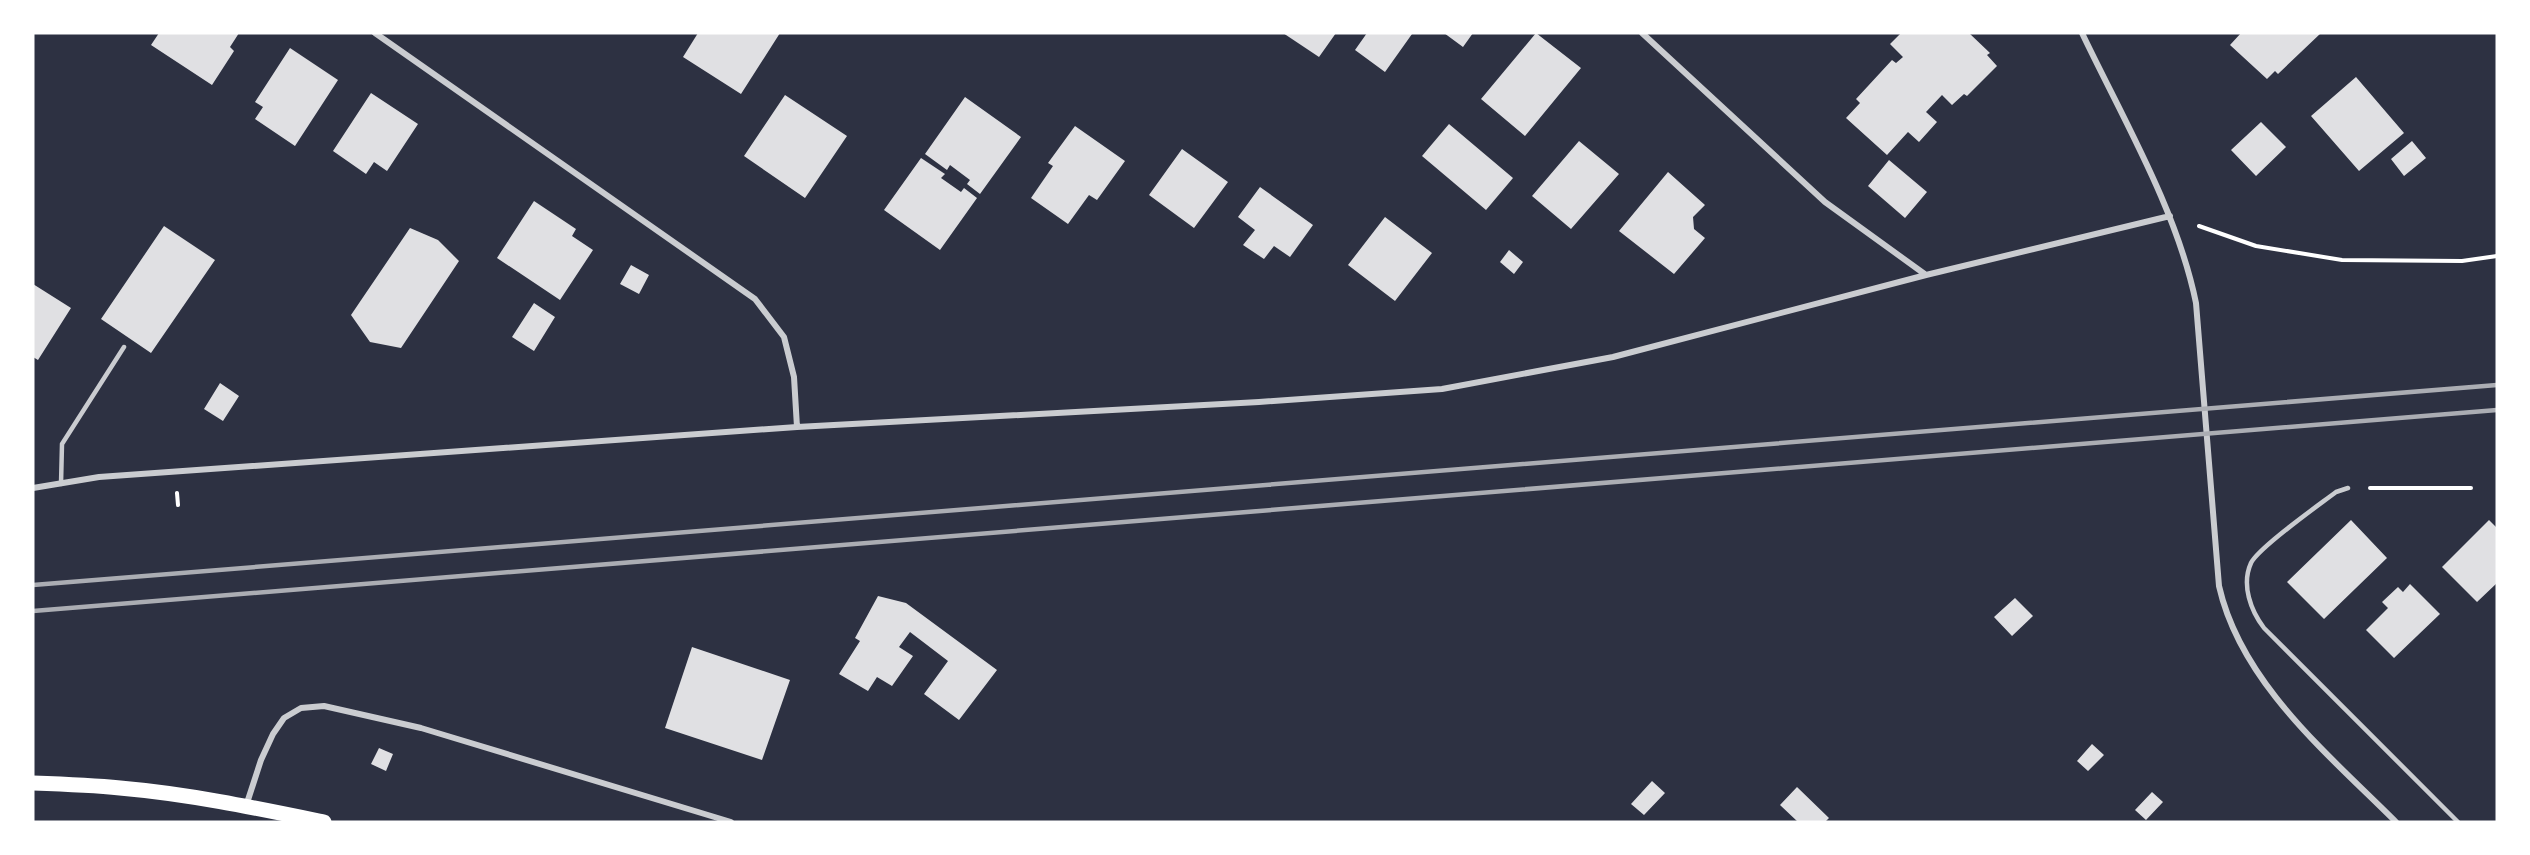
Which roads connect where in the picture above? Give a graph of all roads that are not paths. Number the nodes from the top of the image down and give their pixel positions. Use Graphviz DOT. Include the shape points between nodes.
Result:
graph roads {
  1 [pos="375,33"];
  2 [pos="1642,33"];
  3 [pos="2082,33"];
  4 [pos="2170,216"];
  5 [pos="1926,276"];
  6 [pos="124,347"];
  7 [pos="796,427"];
  8 [pos="61,484"];
  9 [pos="33,488"];
  10 [pos="2348,488"];
  11 [pos="33,783"];
  12 [pos="246,806"];
  13 [pos="324,822"];
  14 [pos="731,822"];
  15 [pos="2396,822"];
  16 [pos="2458,822"];
  1 -- 7 [label="street" via="755,299 784,337 794,376"];
  2 -- 5 [label="street" via="1825,202"];
  3 -- 4 [label="street"];
  4 -- 5 [label="street"];
  4 -- 15 [label="street" via="2196,303 2219,586 2228,618 2274,695"];
  5 -- 7 [label="street" via="1612,357 1442,389"];
  6 -- 8 [label="lane" via="62,444"];
  7 -- 8 [label="street" via="99,477"];
  8 -- 9 [label="street"];
  10 -- 16 [label="lane" via="2336,492 2256,556 2248,574 2250,603 2264,628"];
  11 -- 12 [label="main road" via="121,788"];
  12 -- 13 [label="main road"];
  12 -- 14 [label="street" via="261,760 284,718 301,708 324,706 421,728"];
}
